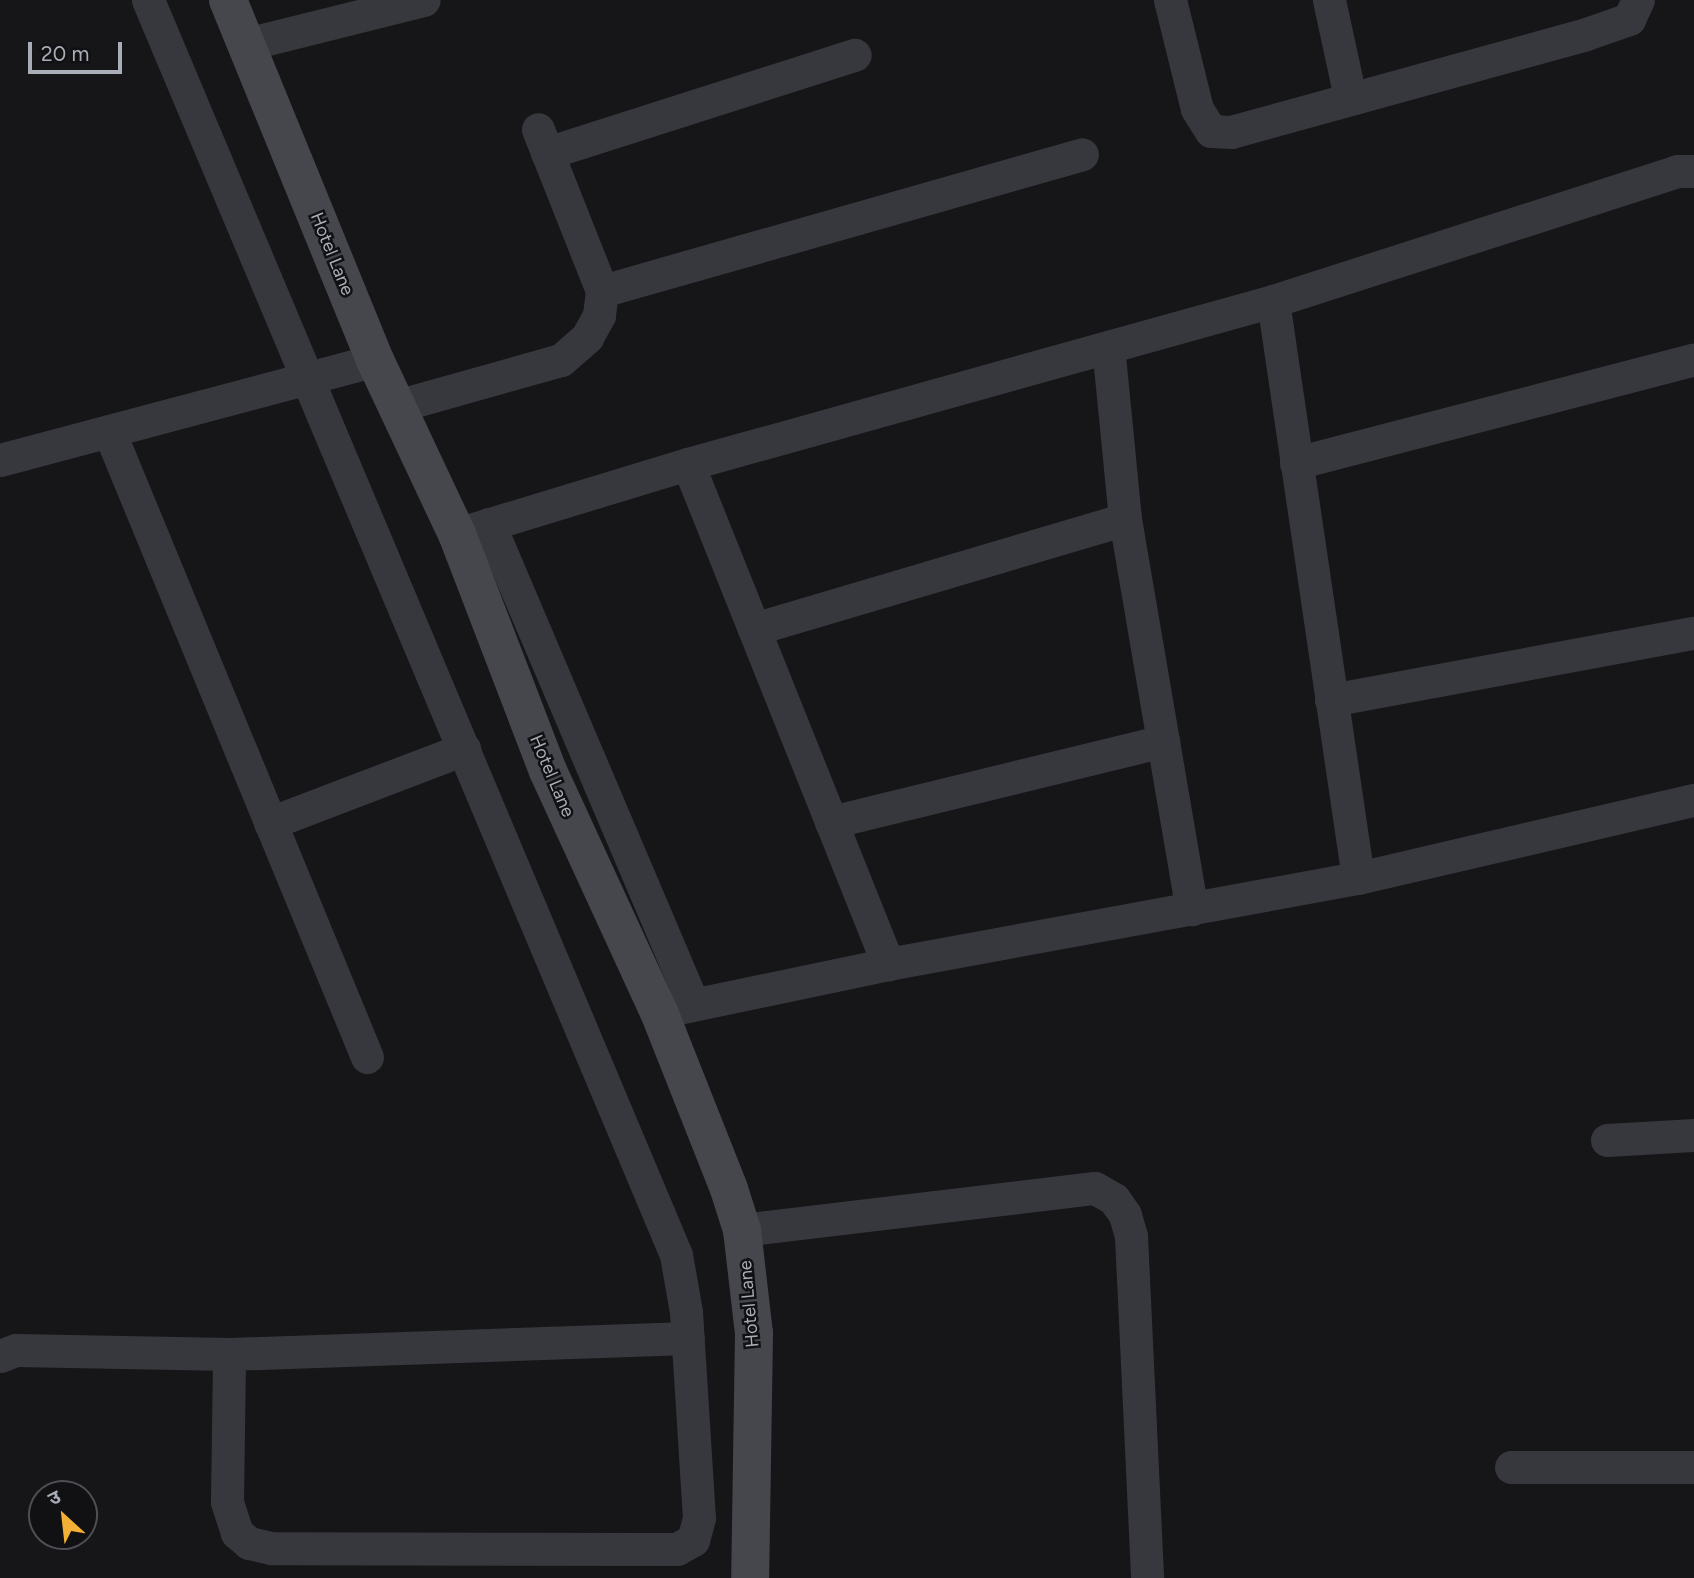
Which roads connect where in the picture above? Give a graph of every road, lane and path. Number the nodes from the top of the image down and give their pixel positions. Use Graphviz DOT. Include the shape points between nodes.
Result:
graph roads {
  1 [pos="148,0"];
  2 [pos="228,0"];
  3 [pos="424,0"];
  4 [pos="1170,0"];
  5 [pos="1329,0"];
  6 [pos="1638,0"];
  7 [pos="247,44"];
  8 [pos="855,55"];
  9 [pos="1350,97"];
  10 [pos="1082,153"];
  11 [pos="1694,171"];
  12 [pos="602,291"];
  13 [pos="1273,301"];
  14 [pos="1108,347"];
  15 [pos="1694,359"];
  16 [pos="364,363"];
  17 [pos="311,377"];
  18 [pos="397,406"];
  19 [pos="108,431"];
  20 [pos="0,460"];
  21 [pos="1296,463"];
  22 [pos="688,464"];
  23 [pos="1125,519"];
  24 [pos="473,529"];
  25 [pos="754,628"];
  26 [pos="1694,633"];
  27 [pos="1331,700"];
  28 [pos="1163,741"];
  29 [pos="464,749"];
  30 [pos="1694,800"];
  31 [pos="831,822"];
  32 [pos="270,823"];
  33 [pos="1358,878"];
  34 [pos="1192,909"];
  35 [pos="888,964"];
  36 [pos="676,1008"];
  37 [pos="366,1057"];
  38 [pos="1694,1135"];
  39 [pos="1606,1140"];
  40 [pos="742,1230"];
  41 [pos="688,1338"];
  42 [pos="229,1354"];
  43 [pos="0,1356"];
  44 [pos="1694,1467"];
  45 [pos="1511,1468"];
  46 [pos="286,1563"];
  47 [pos="403,1563"];
  48 [pos="512,1564"];
  49 [pos="630,1564"];
  50 [pos="750,1578"];
  51 [pos="1147,1578"];
  1 -- 17 [label="street"];
  2 -- 7 [label="street, Hotel Lane"];
  3 -- 7 [label="street"];
  4 -- 9 [label="street" via="1197,109 1211,131 1231,132"];
  5 -- 9 [label="street"];
  6 -- 9 [label="street" via="1629,19 1586,34"];
  7 -- 16 [label="street, Hotel Lane"];
  8 -- 12 [label="street" via="543,141"];
  10 -- 12 [label="street"];
  11 -- 13 [label="street" via="1677,171"];
  12 -- 18 [label="street" via="599,314 587,337 561,360"];
  13 -- 14 [label="street"];
  13 -- 21 [label="street"];
  14 -- 22 [label="street"];
  14 -- 23 [label="street"];
  15 -- 21 [label="street"];
  16 -- 17 [label="street"];
  16 -- 18 [label="street, Hotel Lane"];
  17 -- 19 [label="street"];
  17 -- 29 [label="street"];
  18 -- 24 [label="street, Hotel Lane"];
  19 -- 20 [label="street"];
  19 -- 32 [label="street"];
  21 -- 27 [label="street"];
  22 -- 24 [label="street"];
  22 -- 25 [label="street"];
  23 -- 25 [label="street"];
  23 -- 28 [label="street"];
  24 -- 36 [label="street, Hotel Lane" via="548,771"];
  25 -- 31 [label="street"];
  26 -- 27 [label="street"];
  27 -- 33 [label="street"];
  28 -- 31 [label="street"];
  28 -- 34 [label="street"];
  29 -- 32 [label="street"];
  29 -- 41 [label="street" via="602,1088 645,1174 676,1255"];
  30 -- 33 [label="street"];
  31 -- 35 [label="street"];
  32 -- 37 [label="street"];
  33 -- 34 [label="street"];
  34 -- 35 [label="street"];
  35 -- 36 [label="street"];
  36 -- 40 [label="street, Hotel Lane"];
  38 -- 39 [label="street"];
  40 -- 50 [label="street, Hotel Lane" via="754,1333"];
  40 -- 51 [label="street" via="1095,1188 1114,1199 1131,1236"];
  41 -- 42 [label="street"];
  41 -- 49 [label="street" via="699,1518 693,1540"];
  42 -- 43 [label="street" via="16,1350"];
  42 -- 46 [label="street" via="227,1502 237,1532 248,1544"];
  44 -- 45 [label="street"];
  46 -- 47 [label="street"];
  47 -- 48 [label="street"];
  48 -- 49 [label="street"];
}
